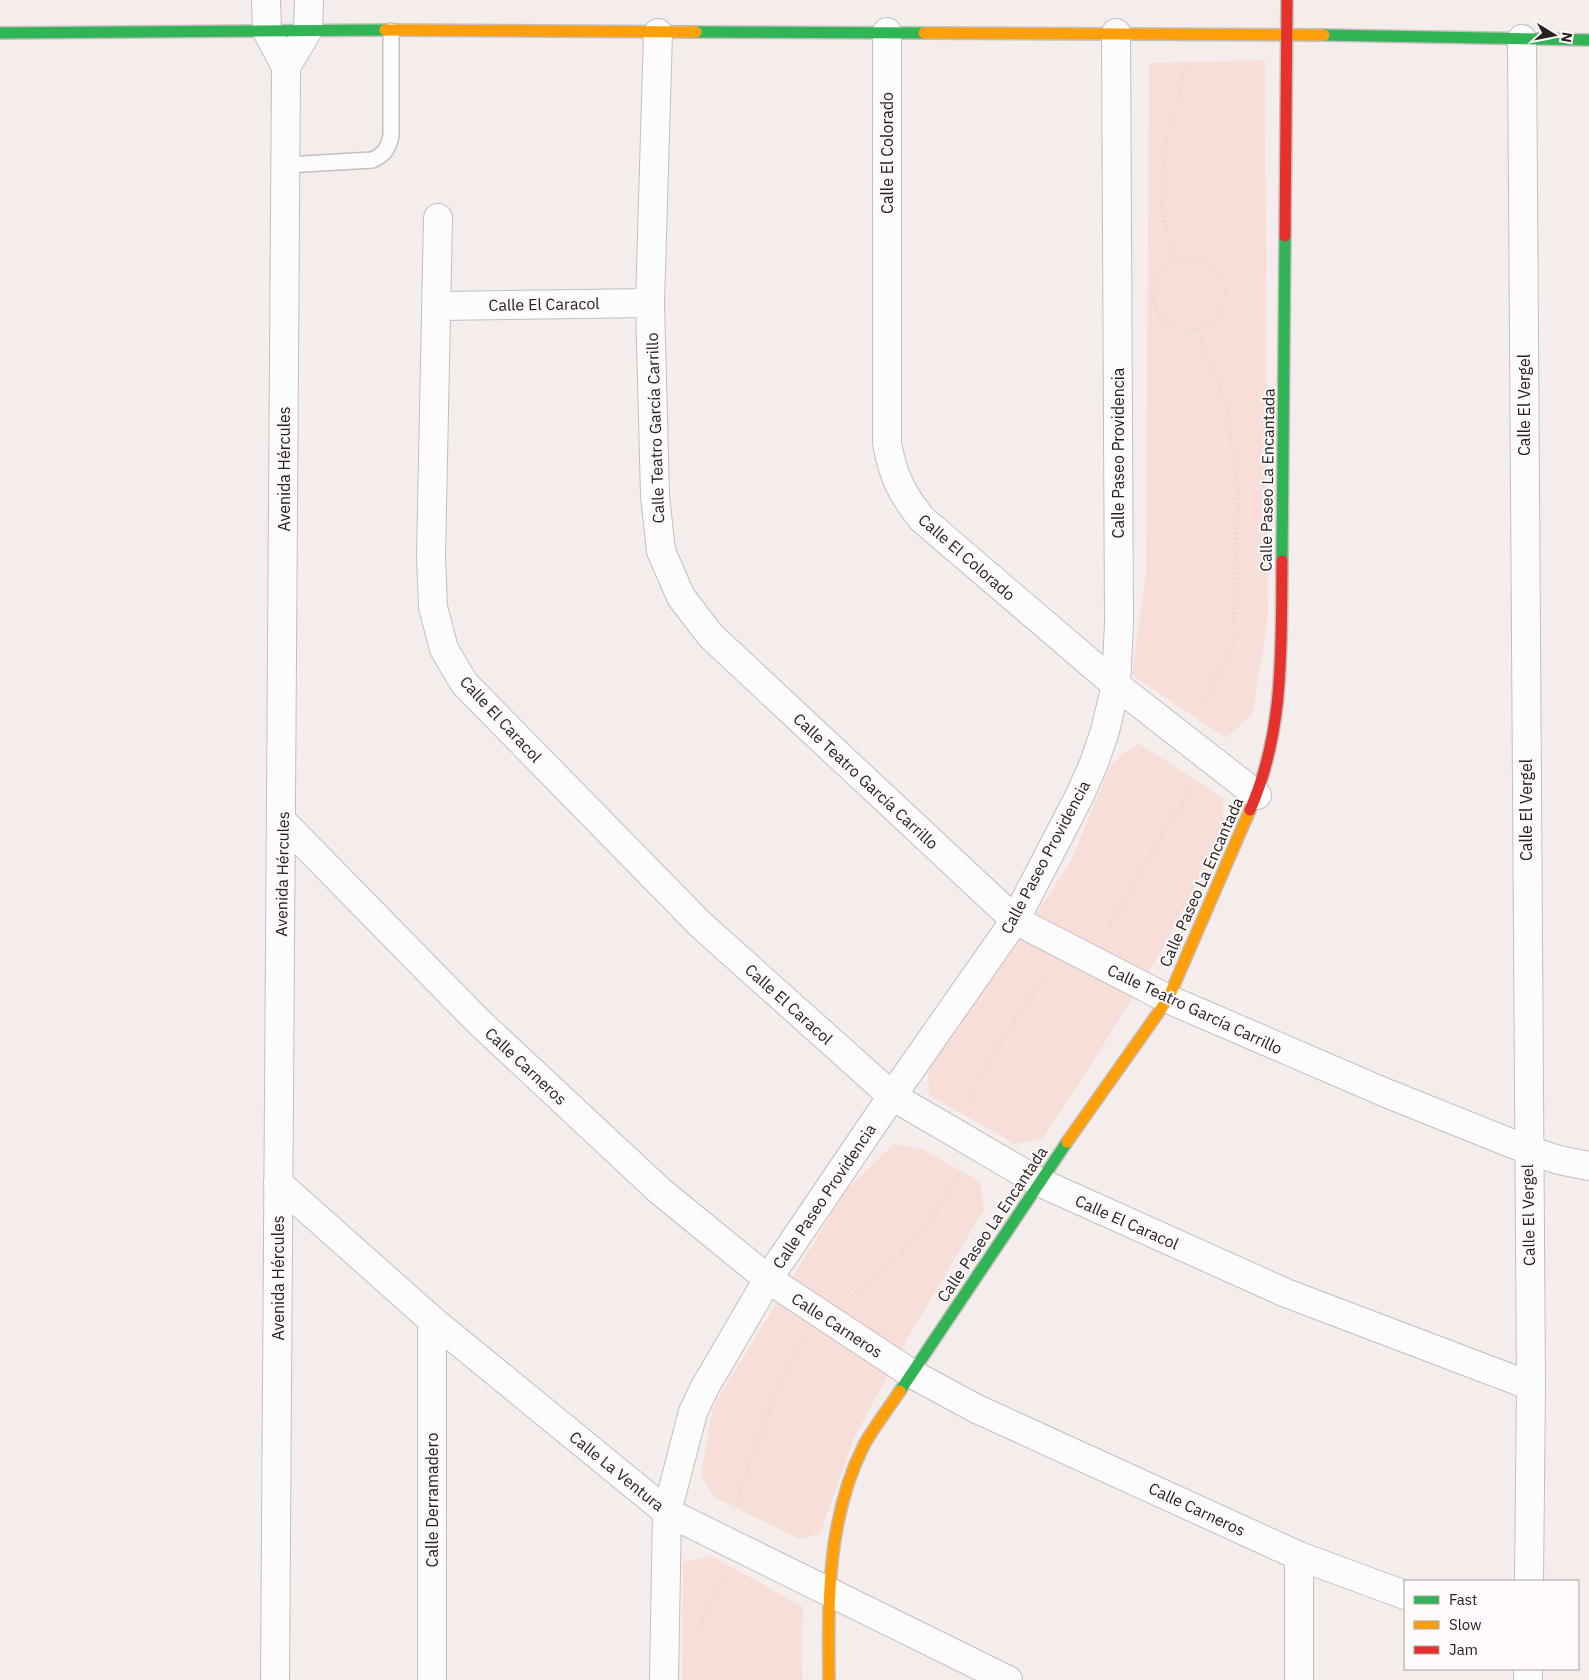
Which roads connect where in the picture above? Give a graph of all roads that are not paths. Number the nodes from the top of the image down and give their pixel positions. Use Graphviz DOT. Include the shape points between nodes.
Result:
graph roads {
  1 [pos="266,0"];
  2 [pos="309,0"];
  3 [pos="1287,0"];
  4 [pos="308,30"];
  5 [pos="267,31"];
  6 [pos="391,31"];
  7 [pos="887,32"];
  8 [pos="0,33"];
  9 [pos="658,33"];
  10 [pos="1116,33"];
  11 [pos="1287,34"];
  12 [pos="1522,39"];
  13 [pos="1589,40"];
  14 [pos="286,67"];
  15 [pos="286,165"];
  16 [pos="438,218"];
  17 [pos="650,303"];
  18 [pos="438,306"];
  19 [pos="1116,685"];
  20 [pos="1257,795"];
  21 [pos="282,821"];
  22 [pos="1015,920"];
  23 [pos="1168,999"];
  24 [pos="892,1096"];
  25 [pos="1528,1150"];
  26 [pos="1589,1166"];
  27 [pos="1039,1182"];
  28 [pos="278,1183"];
  29 [pos="768,1279"];
  30 [pos="432,1320"];
  31 [pos="912,1374"];
  32 [pos="1531,1386"];
  33 [pos="667,1512"];
  34 [pos="1299,1556"];
  35 [pos="1529,1580"];
  36 [pos="828,1592"];
  37 [pos="1404,1595"];
  38 [pos="275,1680"];
  39 [pos="432,1680"];
  40 [pos="664,1680"];
  41 [pos="829,1680"];
  42 [pos="1008,1680"];
  43 [pos="1298,1680"];
  1 -- 5 [label="street, Avenida Hércules"];
  2 -- 4 [label="street"];
  3 -- 11 [label="street, Calle Paseo La Encantada"];
  4 -- 5 [label="street"];
  4 -- 6 [label="street"];
  4 -- 14 [label="street"];
  5 -- 8 [label="street"];
  5 -- 14 [label="street, Avenida Hércules"];
  6 -- 9 [label="street"];
  6 -- 15 [label="lane" via="391,136 388,148 372,160"];
  7 -- 9 [label="street"];
  7 -- 10 [label="street"];
  7 -- 19 [label="street, Calle El Colorado" via="887,443 892,472 904,496 922,519"];
  9 -- 17 [label="street, Calle Teatro García Carrillo"];
  10 -- 11 [label="street"];
  10 -- 19 [label="street, Calle Paseo Providencia" via="1119,623"];
  11 -- 12 [label="street"];
  11 -- 20 [label="street, Calle Paseo La Encantada" via="1281,676 1277,718"];
  12 -- 13 [label="street"];
  12 -- 25 [label="street, Calle El Vergel"];
  14 -- 15 [label="street, Avenida Hércules"];
  15 -- 21 [label="street, Avenida Hércules"];
  16 -- 18 [label="street, Calle El Caracol"];
  17 -- 18 [label="street, Calle El Caracol"];
  17 -- 22 [label="street, Calle Teatro García Carrillo" via="655,496 661,551 681,597 711,636"];
  18 -- 24 [label="street, Calle El Caracol" via="431,556 433,607 444,649 464,683 700,924"];
  19 -- 20 [label="street, Calle El Colorado"];
  19 -- 22 [label="street, Calle Paseo Providencia" via="1094,763"];
  20 -- 23 [label="street, Calle Paseo La Encantada"];
  21 -- 28 [label="street, Avenida Hércules"];
  21 -- 29 [label="street, Calle Carneros" via="479,1022 660,1191"];
  22 -- 23 [label="street, Calle Teatro García Carrillo"];
  22 -- 24 [label="street, Calle Paseo Providencia"];
  23 -- 25 [label="street, Calle Teatro García Carrillo"];
  23 -- 27 [label="street, Calle Paseo La Encantada"];
  24 -- 27 [label="street, Calle El Caracol"];
  24 -- 29 [label="street, Calle Paseo Providencia"];
  25 -- 26 [label="street, Calle Teatro García Carrillo"];
  25 -- 32 [label="street, Calle El Vergel"];
  27 -- 31 [label="street, Calle Paseo La Encantada"];
  27 -- 32 [label="street, Calle El Caracol" via="1286,1293"];
  28 -- 30 [label="street, Calle La Ventura"];
  28 -- 38 [label="street, Avenida Hércules"];
  29 -- 31 [label="street, Calle Carneros"];
  29 -- 33 [label="street, Calle Paseo Providencia" via="705,1387 694,1412"];
  30 -- 33 [label="street, Calle La Ventura"];
  30 -- 39 [label="street, Calle Derramadero"];
  31 -- 34 [label="street, Calle Carneros" via="978,1409"];
  31 -- 36 [label="street, Calle Paseo La Encantada" via="865,1444 851,1471 834,1536"];
  32 -- 35 [label="street, Calle El Vergel"];
  33 -- 36 [label="street, Calle La Ventura"];
  33 -- 40 [label="street, Calle Paseo Providencia"];
  34 -- 37 [label="street, Calle Carneros"];
  34 -- 43 [label="street"];
  36 -- 41 [label="street, Calle Paseo La Encantada"];
  36 -- 42 [label="street, Calle La Ventura"];
}
